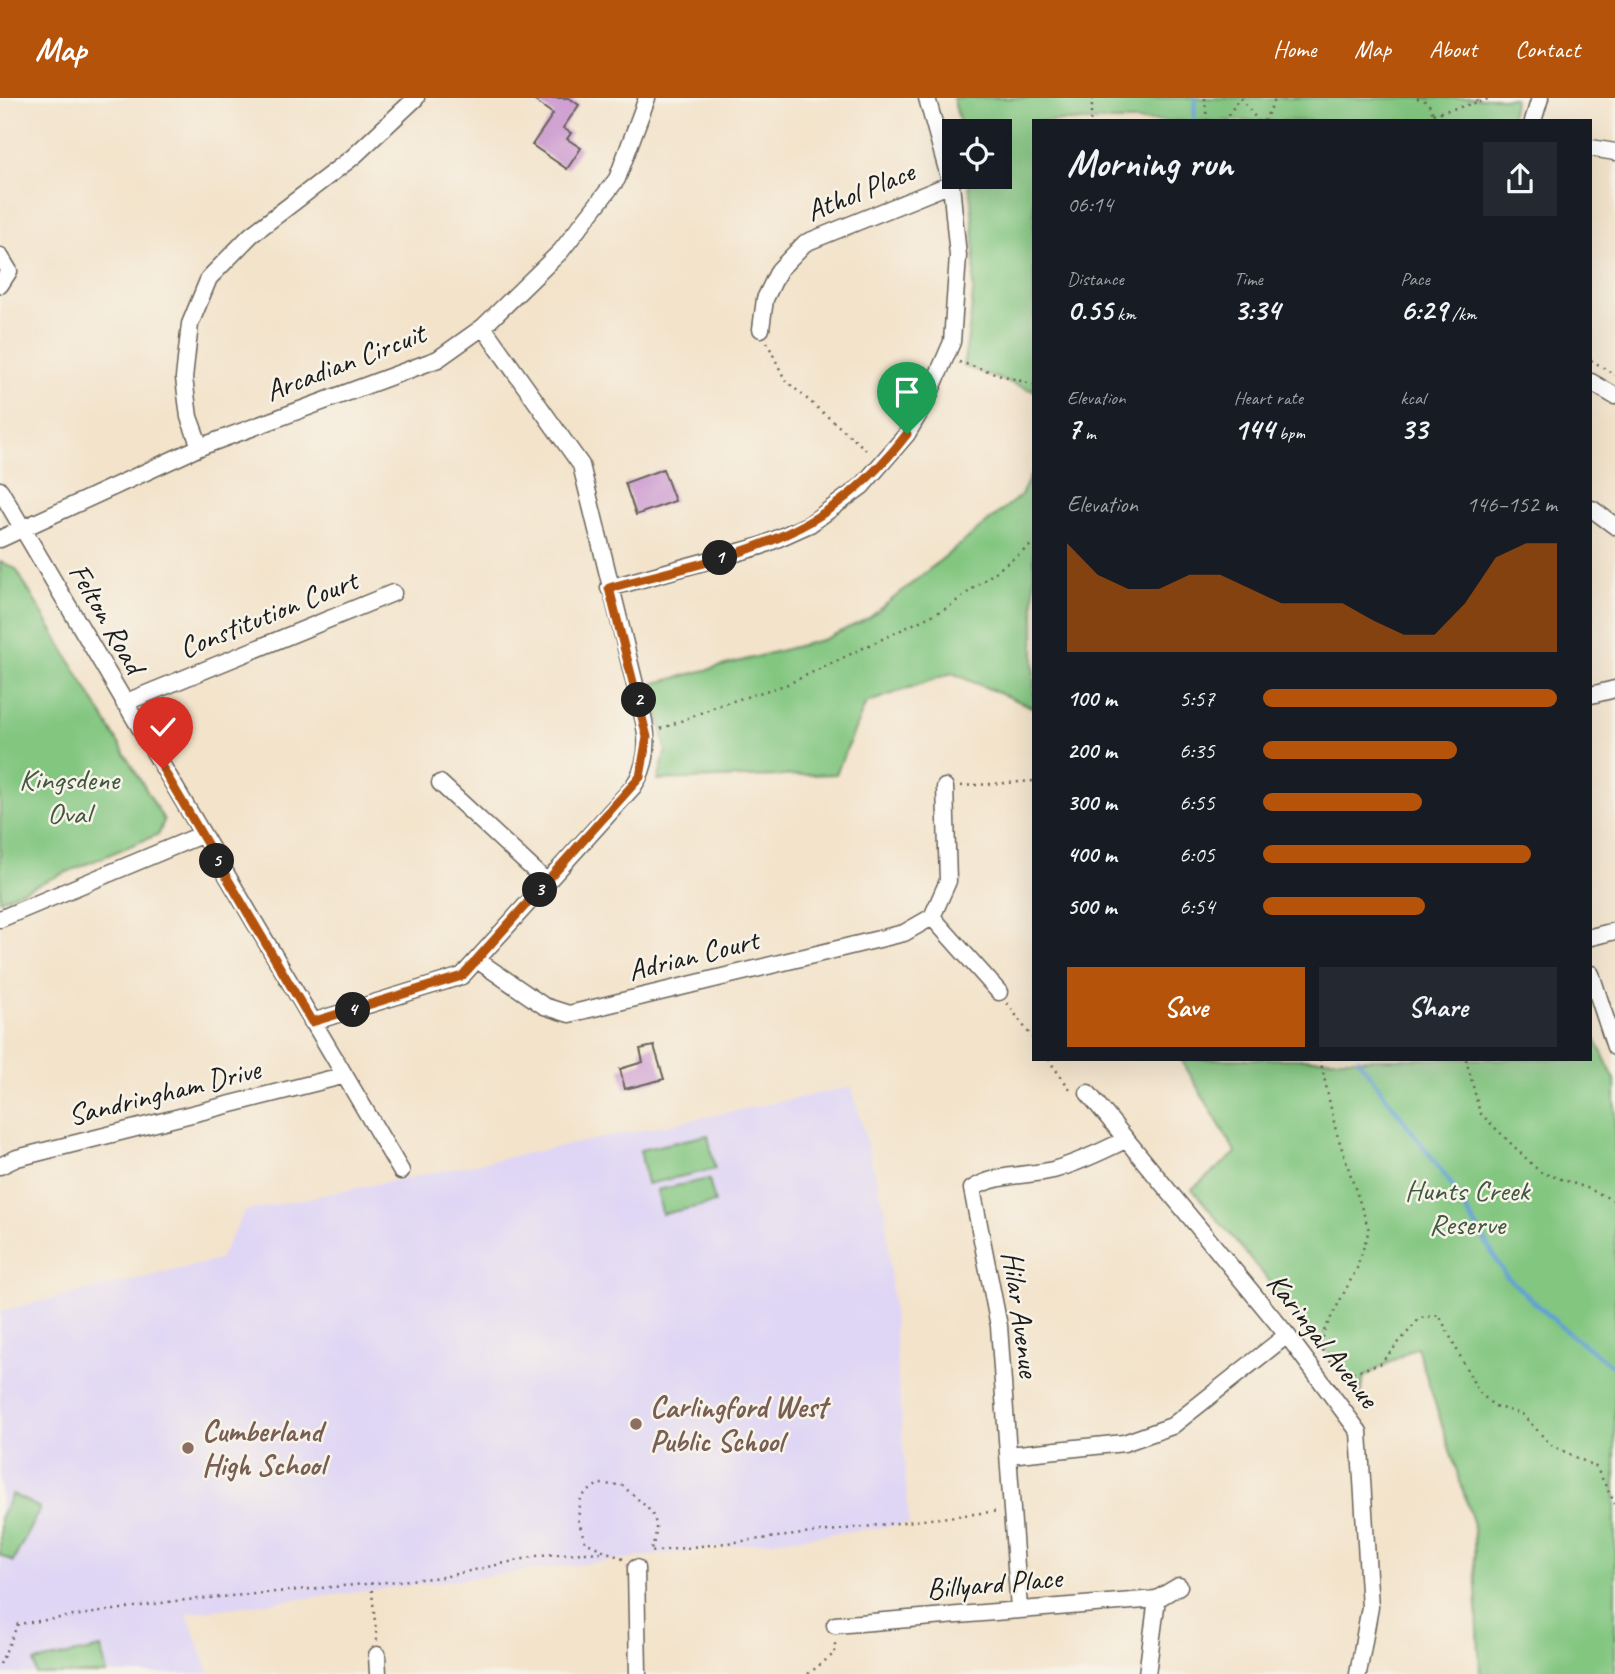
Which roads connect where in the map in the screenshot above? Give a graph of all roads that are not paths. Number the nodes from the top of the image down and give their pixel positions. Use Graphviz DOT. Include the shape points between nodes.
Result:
graph roads {
  1 [pos="416,98"];
  2 [pos="647,98"];
  3 [pos="927,98"];
  4 [pos="1540,98"];
  5 [pos="1534,119"];
  6 [pos="1592,148"];
  7 [pos="942,152"];
  8 [pos="1615,152"];
  9 [pos="942,188"];
  10 [pos="951,189"];
  11 [pos="0,256"];
  12 [pos="0,285"];
  13 [pos="483,327"];
  14 [pos="761,330"];
  15 [pos="1592,383"];
  16 [pos="1615,396"];
  17 [pos="200,447"];
  18 [pos="0,490"];
  19 [pos="1592,509"];
  20 [pos="1615,526"];
  21 [pos="23,529"];
  22 [pos="0,539"];
  23 [pos="609,588"];
  24 [pos="393,593"];
  25 [pos="1615,689"];
  26 [pos="1592,695"];
  27 [pos="124,703"];
  28 [pos="440,783"];
  29 [pos="945,787"];
  30 [pos="201,835"];
  31 [pos="547,882"];
  32 [pos="932,917"];
  33 [pos="0,919"];
  34 [pos="1615,931"];
  35 [pos="1592,937"];
  36 [pos="477,960"];
  37 [pos="1592,977"];
  38 [pos="999,992"];
  39 [pos="312,1022"];
  40 [pos="1615,1047"];
  41 [pos="342,1076"];
  42 [pos="1088,1093"];
  43 [pos="1125,1140"];
  44 [pos="0,1166"];
  45 [pos="401,1171"];
  46 [pos="1287,1335"];
  47 [pos="1009,1455"];
  48 [pos="636,1568"];
  49 [pos="1179,1586"];
  50 [pos="1157,1599"];
  51 [pos="1019,1609"];
  52 [pos="835,1625"];
  53 [pos="377,1655"];
  54 [pos="378,1674"];
  55 [pos="638,1674"];
  56 [pos="1147,1674"];
  57 [pos="1357,1674"];
  1 -- 17 [label="street" via="353,157 251,235 209,278 190,324 184,378 189,417"];
  2 -- 13 [label="street, Arcadian Circuit" via="617,179 561,251"];
  3 -- 7 [label="street"];
  4 -- 5 [label="street"];
  6 -- 8 [label="street"];
  9 -- 14 [label="street, Athol Place" via="805,243 779,270 765,299"];
  10 -- 23 [label="street" via="958,256 952,342 926,402 884,464 837,506 785,536"];
  11 -- 12 [label="street" via="9,271"];
  13 -- 17 [label="street, Arcadian Circuit" via="438,359"];
  13 -- 23 [label="street" via="582,465"];
  15 -- 16 [label="street"];
  17 -- 21 [label="street, Arcadian Circuit"];
  18 -- 21 [label="street, Felton Road"];
  19 -- 20 [label="street"];
  21 -- 22 [label="street, Arcadian Circuit"];
  21 -- 27 [label="street, Felton Road"];
  23 -- 31 [label="street" via="647,734 647,751 640,777"];
  24 -- 27 [label="street, Constitution Court"];
  25 -- 26 [label="street"];
  27 -- 30 [label="street, Felton Road"];
  28 -- 31 [label="street"];
  29 -- 32 [label="street" via="948,881"];
  30 -- 33 [label="street"];
  30 -- 39 [label="street, Felton Road"];
  31 -- 36 [label="street"];
  32 -- 36 [label="street, Adrian Court" via="904,933 569,1014 544,1006"];
  32 -- 38 [label="street"];
  34 -- 35 [label="street"];
  36 -- 39 [label="street" via="462,976"];
  37 -- 40 [label="street"];
  39 -- 41 [label="street, Felton Road"];
  41 -- 44 [label="street, Sandringham Drive"];
  41 -- 45 [label="street, Felton Road"];
  42 -- 43 [label="street, Karingal Avenue"];
  43 -- 46 [label="street, Karingal Avenue"];
  43 -- 47 [label="street, Hilar Avenue" via="1065,1166 972,1189 994,1287"];
  46 -- 47 [label="street" via="1172,1426 1124,1443"];
  46 -- 57 [label="street, Karingal Avenue" via="1359,1432 1370,1607"];
  47 -- 51 [label="street, Hilar Avenue"];
  48 -- 55 [label="street"];
  49 -- 50 [label="street"];
  50 -- 51 [label="street, Billyard Place"];
  50 -- 56 [label="street"];
  51 -- 52 [label="street, Billyard Place"];
  53 -- 54 [label="street"];
}
